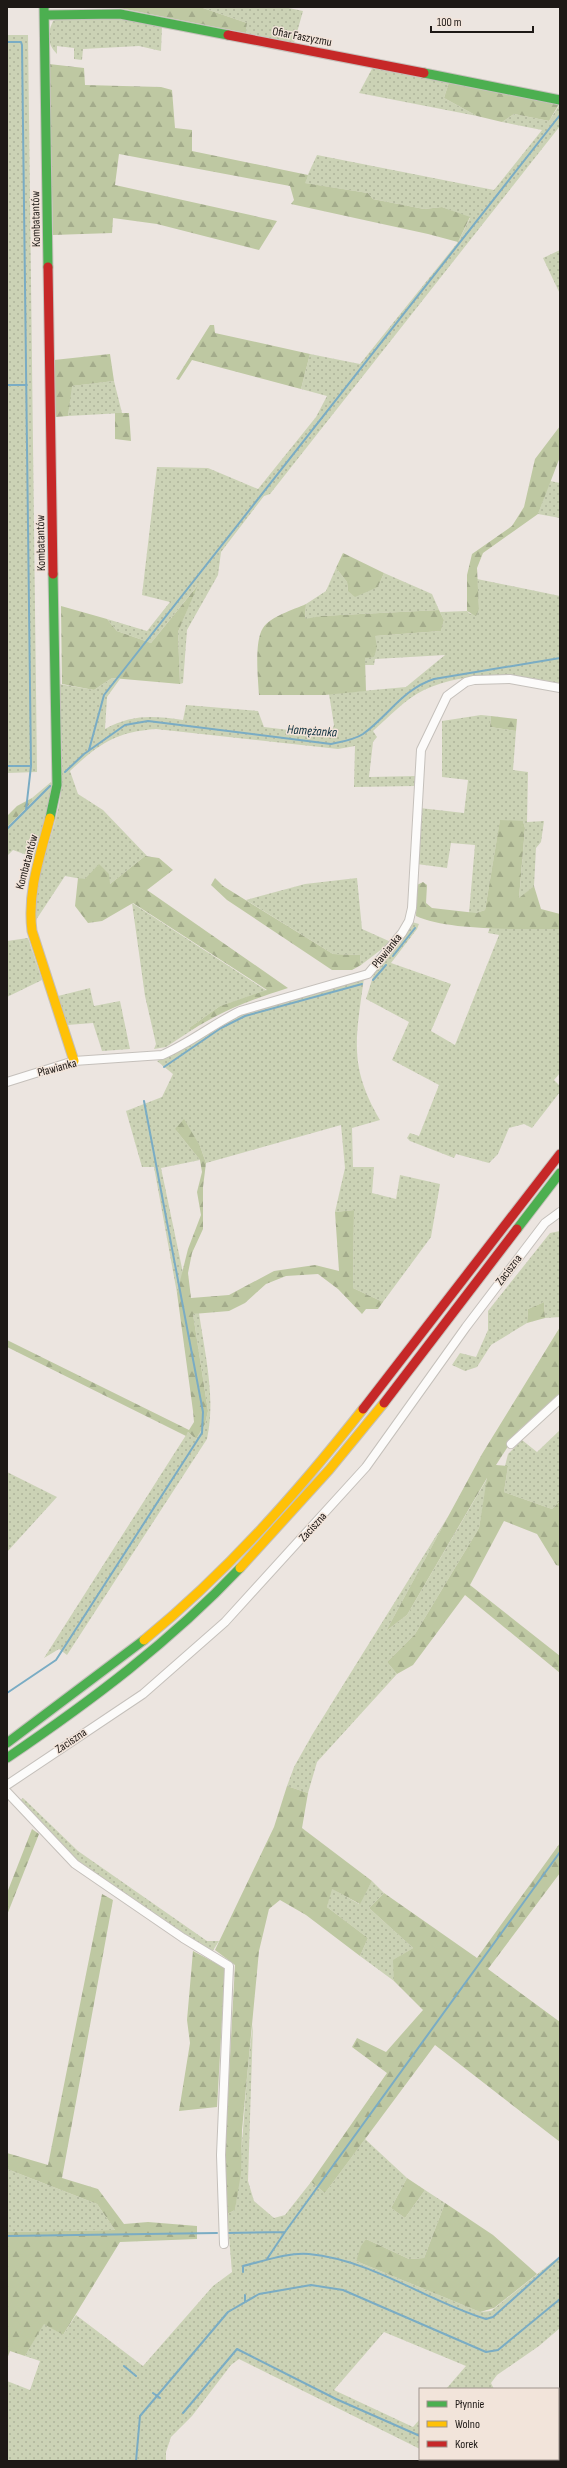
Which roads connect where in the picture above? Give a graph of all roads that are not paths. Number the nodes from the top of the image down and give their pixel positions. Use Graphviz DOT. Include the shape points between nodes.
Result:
graph roads {
  1 [pos="45,11"];
  2 [pos="560,100"];
  3 [pos="560,688"];
  4 [pos="74,1061"];
  5 [pos="7,1082"];
  6 [pos="560,1154"];
  7 [pos="560,1173"];
  8 [pos="560,1212"];
  9 [pos="560,1399"];
  10 [pos="511,1444"];
  11 [pos="7,1743"];
  12 [pos="7,1758"];
  13 [pos="7,1785"];
  14 [pos="7,1792"];
  15 [pos="224,2244"];
  1 -- 2 [label="street, Ofiar Faszyzmu" via="120,14"];
  1 -- 4 [label="street, Kombatantów" via="57,780 52,815 30,894 29,914 32,931"];
  3 -- 4 [label="street, Pławianka" via="510,679 474,680 466,682 447,696 421,750 412,908 409,921 368,974 240,1011 176,1050 162,1055"];
  4 -- 5 [label="street, Pławianka"];
  6 -- 11 [label="street" via="306,1479 239,1555 164,1625"];
  7 -- 12 [label="street" via="314,1489 247,1563 172,1635 120,1679"];
  8 -- 13 [label="street, Zaciszna" via="545,1222 366,1467 225,1622 143,1694"];
  9 -- 10 [label="street"];
  14 -- 15 [label="street" via="75,1864 183,1938 229,1966 221,2155"];
}
